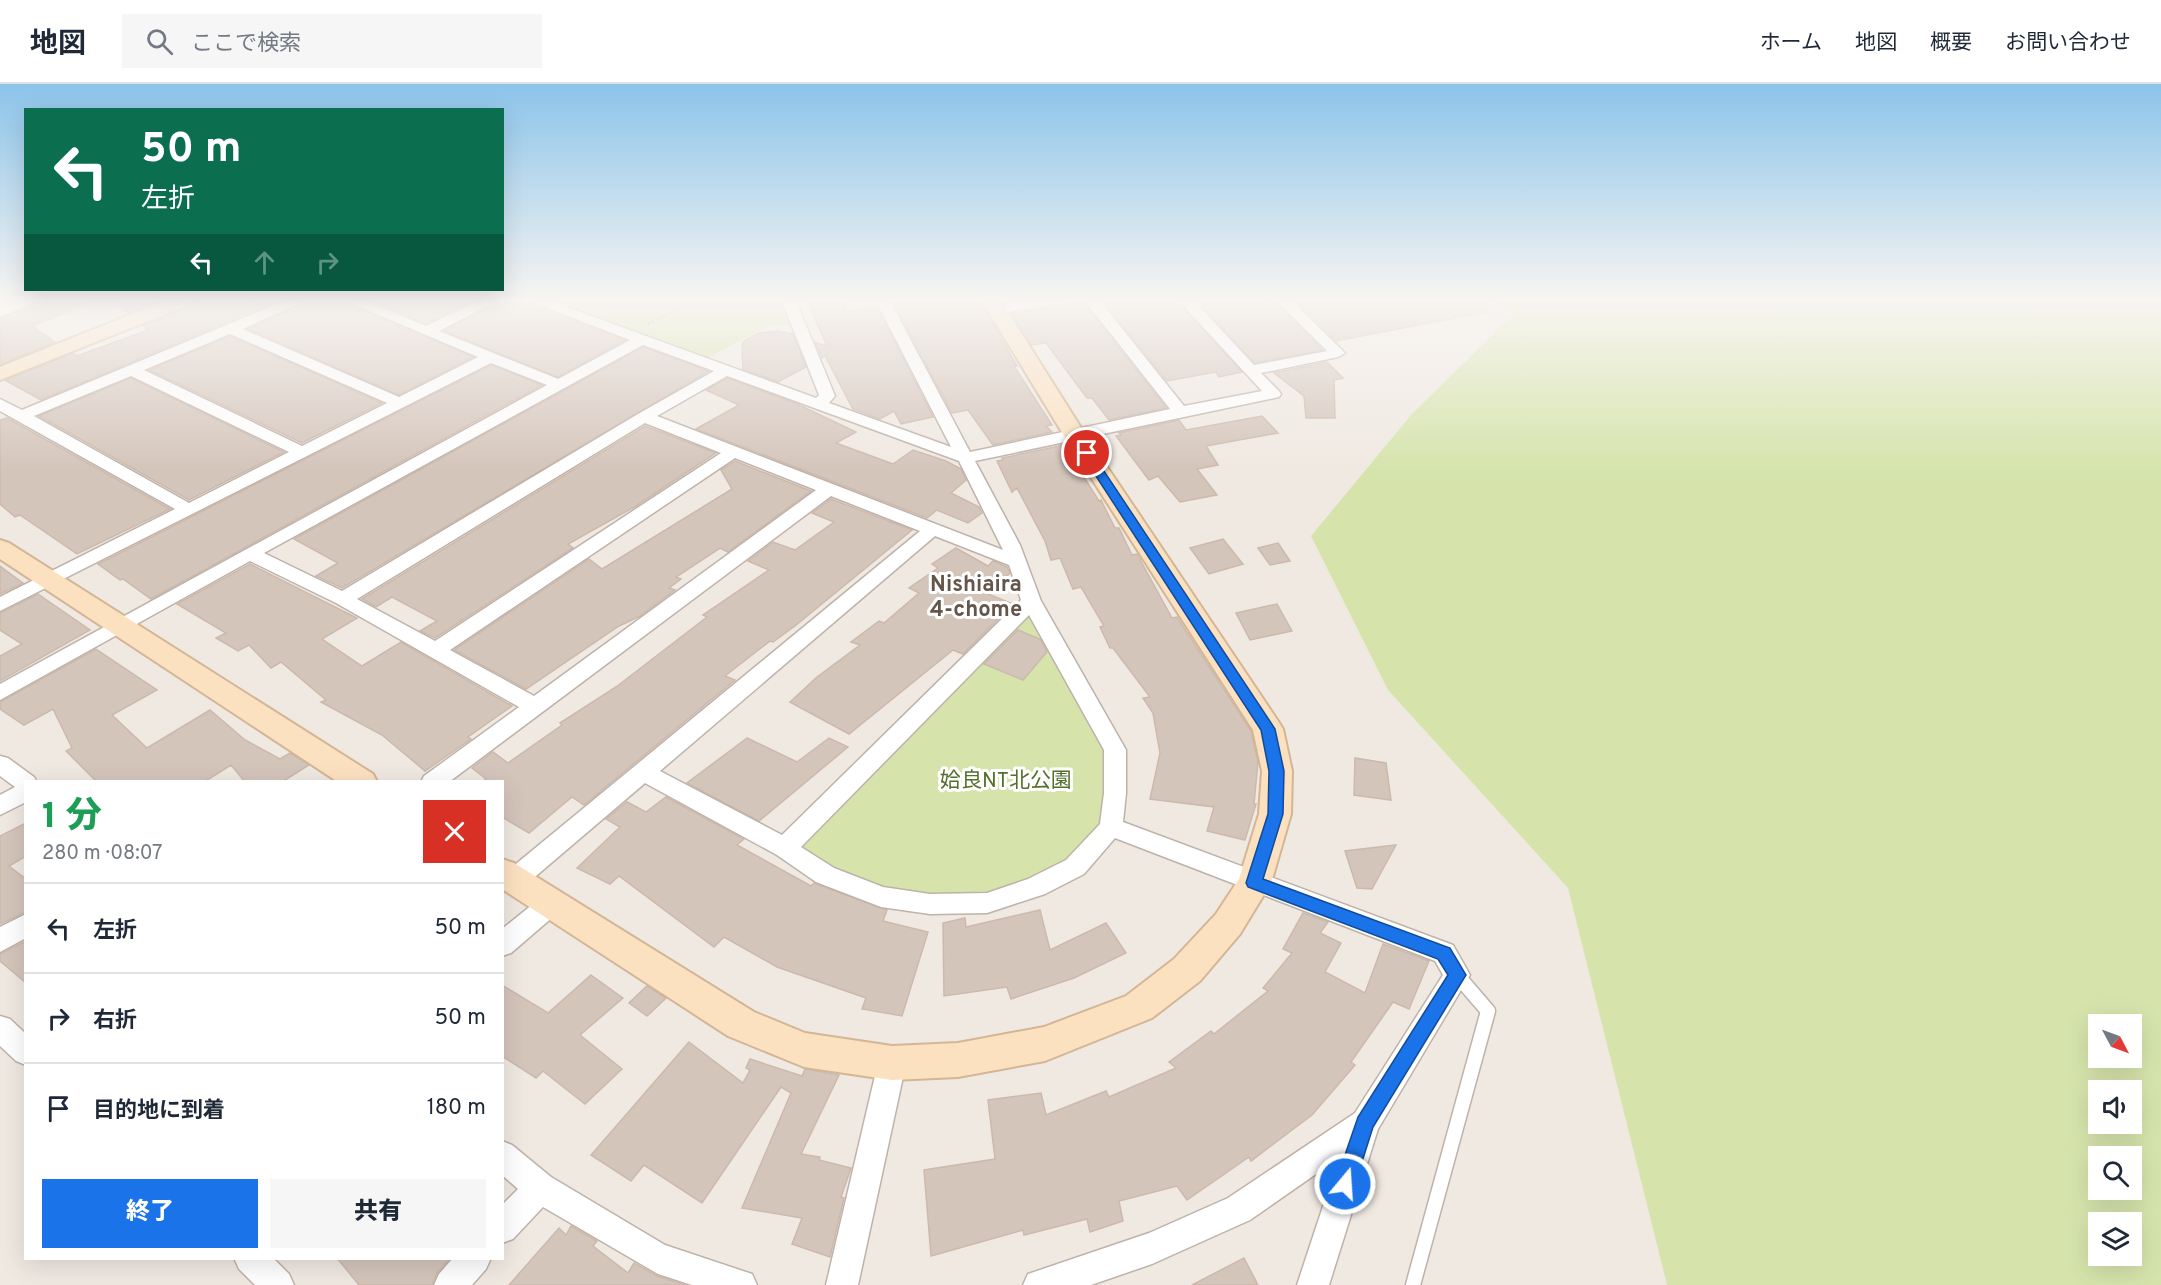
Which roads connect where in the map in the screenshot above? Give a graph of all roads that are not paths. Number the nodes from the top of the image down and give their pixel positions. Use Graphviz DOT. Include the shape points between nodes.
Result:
graph roads {
  1 [pos="42,357"];
  2 [pos="163,357"];
  3 [pos="295,357"];
  4 [pos="491,357"];
  5 [pos="611,357"];
  6 [pos="686,357"];
  7 [pos="811,357"];
  8 [pos="912,357"];
  9 [pos="1026,357"];
  10 [pos="1136,357"];
  11 [pos="1239,357"];
  12 [pos="1317,357"];
  13 [pos="132,370"];
  14 [pos="1251,370"];
  15 [pos="725,372"];
  16 [pos="0,374"];
  17 [pos="560,385"];
  18 [pos="399,403"];
  19 [pos="0,404"];
  20 [pos="819,404"];
  21 [pos="1180,412"];
  22 [pos="21,416"];
  23 [pos="644,417"];
  24 [pos="1074,434"];
  25 [pos="735,451"];
  26 [pos="302,452"];
  27 [pos="965,458"];
  28 [pos="829,489"];
  29 [pos="187,509"];
  30 [pos="932,530"];
  31 [pos="0,548"];
  32 [pos="250,553"];
  33 [pos="1018,562"];
  34 [pos="51,580"];
  35 [pos="343,599"];
  36 [pos="1031,601"];
  37 [pos="0,605"];
  38 [pos="120,627"];
  39 [pos="436,650"];
  40 [pos="0,693"];
  41 [pos="535,706"];
  42 [pos="0,764"];
  43 [pos="643,772"];
  44 [pos="359,780"];
  45 [pos="435,780"];
  46 [pos="24,782"];
  47 [pos="24,792"];
  48 [pos="0,806"];
  49 [pos="1111,827"];
  50 [pos="785,848"];
  51 [pos="508,876"];
  52 [pos="1254,883"];
  53 [pos="552,903"];
  54 [pos="24,925"];
  55 [pos="0,941"];
  56 [pos="504,943"];
  57 [pos="1457,975"];
  58 [pos="0,1028"];
  59 [pos="24,1050"];
  60 [pos="892,1063"];
  61 [pos="1365,1123"];
  62 [pos="504,1157"];
  63 [pos="540,1188"];
  64 [pos="504,1226"];
  65 [pos="252,1260"];
  66 [pos="472,1260"];
  67 [pos="278,1285"];
  68 [pos="450,1285"];
  69 [pos="741,1285"];
  70 [pos="842,1285"];
  71 [pos="1039,1285"];
  72 [pos="1313,1285"];
  73 [pos="1413,1285"];
  1 -- 16 [label="street"];
  2 -- 13 [label="street"];
  3 -- 18 [label="street"];
  4 -- 17 [label="street"];
  4 -- 18 [label="street"];
  5 -- 17 [label="street"];
  6 -- 15 [label="street"];
  7 -- 20 [label="street" via="827,396"];
  8 -- 27 [label="street"];
  9 -- 24 [label="street"];
  10 -- 21 [label="street"];
  11 -- 14 [label="street"];
  12 -- 14 [label="street"];
  13 -- 22 [label="street"];
  13 -- 26 [label="street"];
  14 -- 21 [label="street" via="1273,394"];
  15 -- 20 [label="street"];
  15 -- 23 [label="street"];
  17 -- 32 [label="street"];
  18 -- 26 [label="street"];
  19 -- 22 [label="street"];
  20 -- 27 [label="street"];
  21 -- 24 [label="street"];
  22 -- 29 [label="street"];
  23 -- 25 [label="street"];
  23 -- 35 [label="street"];
  24 -- 27 [label="street"];
  24 -- 52 [label="street" via="1268,729 1276,771 1275,814"];
  25 -- 28 [label="street"];
  25 -- 39 [label="street"];
  26 -- 29 [label="street"];
  27 -- 33 [label="street"];
  28 -- 30 [label="street"];
  28 -- 41 [label="street"];
  29 -- 34 [label="street"];
  30 -- 33 [label="street"];
  30 -- 43 [label="street"];
  31 -- 34 [label="street"];
  32 -- 35 [label="street"];
  32 -- 38 [label="street"];
  33 -- 36 [label="street"];
  34 -- 37 [label="street"];
  34 -- 38 [label="street"];
  35 -- 39 [label="street"];
  36 -- 49 [label="street" via="1115,750"];
  36 -- 50 [label="street"];
  38 -- 40 [label="street"];
  38 -- 44 [label="street"];
  39 -- 41 [label="street"];
  41 -- 45 [label="street"];
  42 -- 46 [label="street"];
  43 -- 50 [label="street"];
  43 -- 51 [label="street"];
  47 -- 48 [label="street"];
  49 -- 50 [label="street" via="1075,867 1036,887 987,903 930,904 881,897 825,875"];
  49 -- 52 [label="street"];
  51 -- 53 [label="street"];
  52 -- 57 [label="street" via="1444,953"];
  52 -- 60 [label="street" via="1228,924 1187,970 1139,1007 1045,1044 958,1060"];
  53 -- 56 [label="street"];
  53 -- 60 [label="street" via="741,1024 804,1050"];
  54 -- 55 [label="street"];
  57 -- 61 [label="street"];
  57 -- 73 [label="lane" via="1488,1011"];
  58 -- 59 [label="street"];
  60 -- 70 [label="street"];
  61 -- 71 [label="street" via="1239,1209 1152,1248"];
  61 -- 72 [label="street"];
  62 -- 63 [label="street"];
  63 -- 64 [label="street"];
  63 -- 69 [label="street" via="658,1258"];
  65 -- 67 [label="street"];
  66 -- 68 [label="street"];
}
